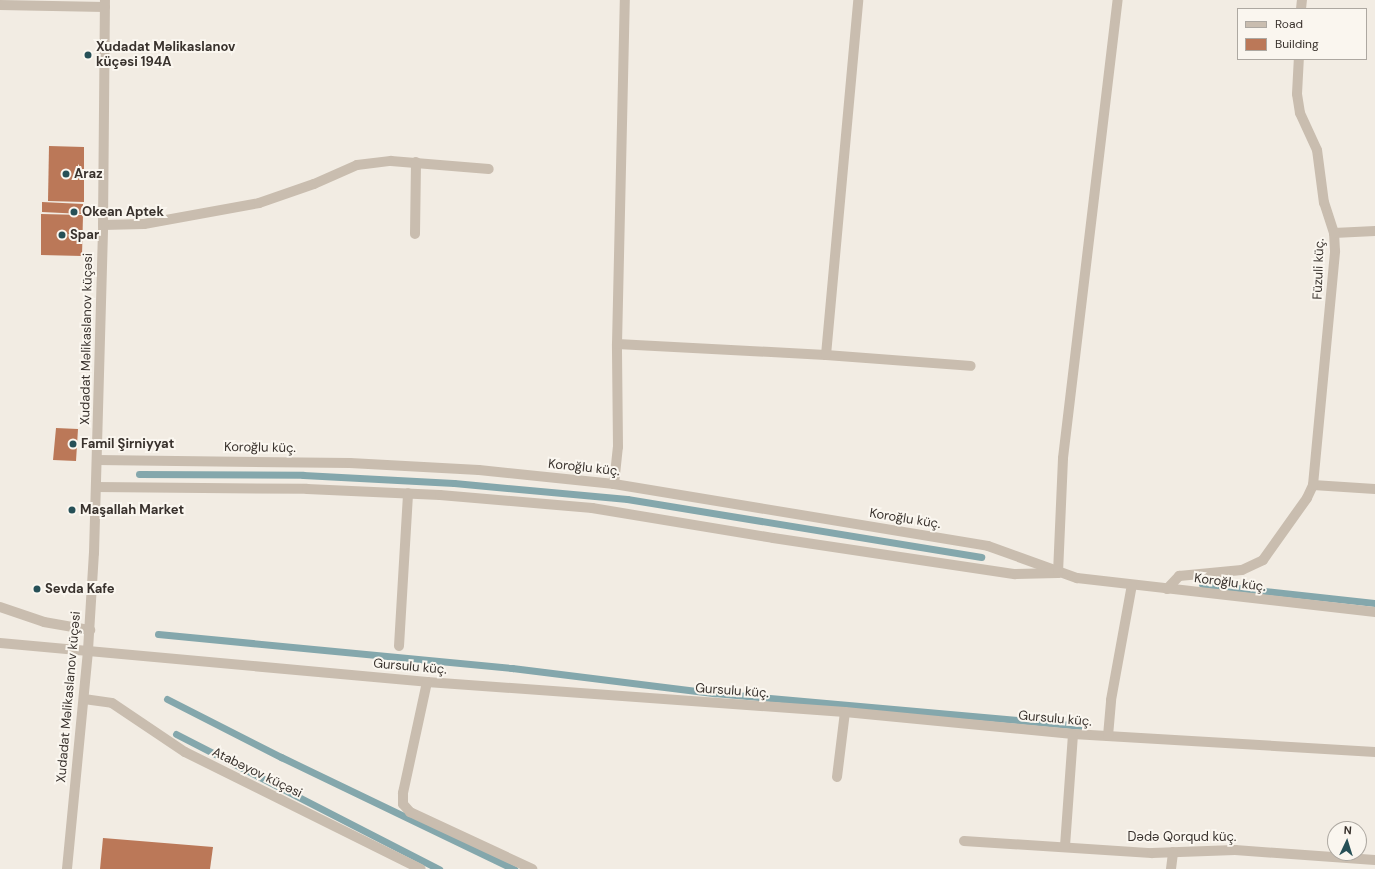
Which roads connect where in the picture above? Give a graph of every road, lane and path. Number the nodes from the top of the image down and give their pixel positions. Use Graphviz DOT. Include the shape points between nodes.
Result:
graph roads {
  1 [pos="625,0"];
  2 [pos="858,0"];
  3 [pos="1118,0"];
  4 [pos="105,3"];
  5 [pos="0,5"];
  6 [pos="1299,60"];
  7 [pos="416,162"];
  8 [pos="489,169"];
  9 [pos="103,226"];
  10 [pos="1375,231"];
  11 [pos="1334,233"];
  12 [pos="415,234"];
  13 [pos="617,344"];
  14 [pos="826,355"];
  15 [pos="971,366"];
  16 [pos="98,460"];
  17 [pos="614,484"];
  18 [pos="1313,485"];
  19 [pos="96,487"];
  20 [pos="1375,489"];
  21 [pos="408,493"];
  22 [pos="1058,573"];
  23 [pos="1132,585"];
  24 [pos="1167,589"];
  25 [pos="0,607"];
  26 [pos="1375,612"];
  27 [pos="90,630"];
  28 [pos="0,643"];
  29 [pos="399,646"];
  30 [pos="88,650"];
  31 [pos="427,682"];
  32 [pos="84,699"];
  33 [pos="845,712"];
  34 [pos="1073,734"];
  35 [pos="1108,736"];
  36 [pos="1375,752"];
  37 [pos="837,777"];
  38 [pos="964,841"];
  39 [pos="1065,846"];
  40 [pos="1173,852"];
  41 [pos="1375,860"];
  42 [pos="67,869"];
  43 [pos="421,869"];
  44 [pos="532,869"];
  45 [pos="1171,869"];
  1 -- 13 [label="street"];
  2 -- 14 [label="street"];
  3 -- 22 [label="street" via="1063,458"];
  4 -- 5 [label="street"];
  4 -- 9 [label="street, Xudadat Məlikaslanov küçəsi"];
  6 -- 11 [label="street, Füzuli küç." via="1297,94 1300,113 1317,150 1324,203"];
  7 -- 8 [label="street"];
  7 -- 9 [label="street" via="390,161 357,165 314,184 259,203 197,216 144,224"];
  7 -- 12 [label="street"];
  9 -- 16 [label="street, Xudadat Məlikaslanov küçəsi"];
  10 -- 11 [label="street"];
  11 -- 18 [label="street, Füzuli küç." via="1334,275"];
  13 -- 14 [label="street"];
  13 -- 17 [label="street" via="618,447"];
  14 -- 15 [label="street"];
  16 -- 17 [label="street, Koroğlu küç." via="350,463 479,470"];
  16 -- 19 [label="street, Xudadat Məlikaslanov küçəsi"];
  17 -- 22 [label="street, Koroğlu küç." via="988,546"];
  18 -- 20 [label="street"];
  18 -- 24 [label="street" via="1307,498 1263,560 1242,570 1178,576"];
  19 -- 21 [label="street, Koroğlu küç." via="307,489"];
  19 -- 27 [label="street, Xudadat Məlikaslanov küçəsi"];
  21 -- 22 [label="street, Koroğlu küç." via="592,508 1015,574"];
  21 -- 29 [label="street"];
  22 -- 23 [label="street, Koroğlu küç."];
  23 -- 24 [label="street, Koroğlu küç."];
  23 -- 35 [label="street"];
  24 -- 26 [label="street, Koroğlu küç."];
  25 -- 27 [label="street" via="44,622"];
  27 -- 30 [label="street, Xudadat Məlikaslanov küçəsi"];
  28 -- 30 [label="street, Gursulu küç."];
  30 -- 31 [label="street, Gursulu küç."];
  30 -- 32 [label="street, Xudadat Məlikaslanov küçəsi"];
  31 -- 33 [label="street, Gursulu küç."];
  31 -- 44 [label="street" via="402,793 403,804 410,812"];
  32 -- 42 [label="street, Xudadat Məlikaslanov küçəsi"];
  32 -- 43 [label="street, Atabəyov küçəsi" via="116,706 185,752"];
  33 -- 34 [label="street, Gursulu küç."];
  33 -- 37 [label="street"];
  34 -- 35 [label="street, Gursulu küç."];
  34 -- 39 [label="street"];
  35 -- 36 [label="street, Gursulu küç."];
  38 -- 39 [label="street, Dədə Qorqud küç."];
  39 -- 40 [label="street, Dədə Qorqud küç."];
  40 -- 41 [label="street, Dədə Qorqud küç." via="1235,850"];
  40 -- 45 [label="street"];
}
